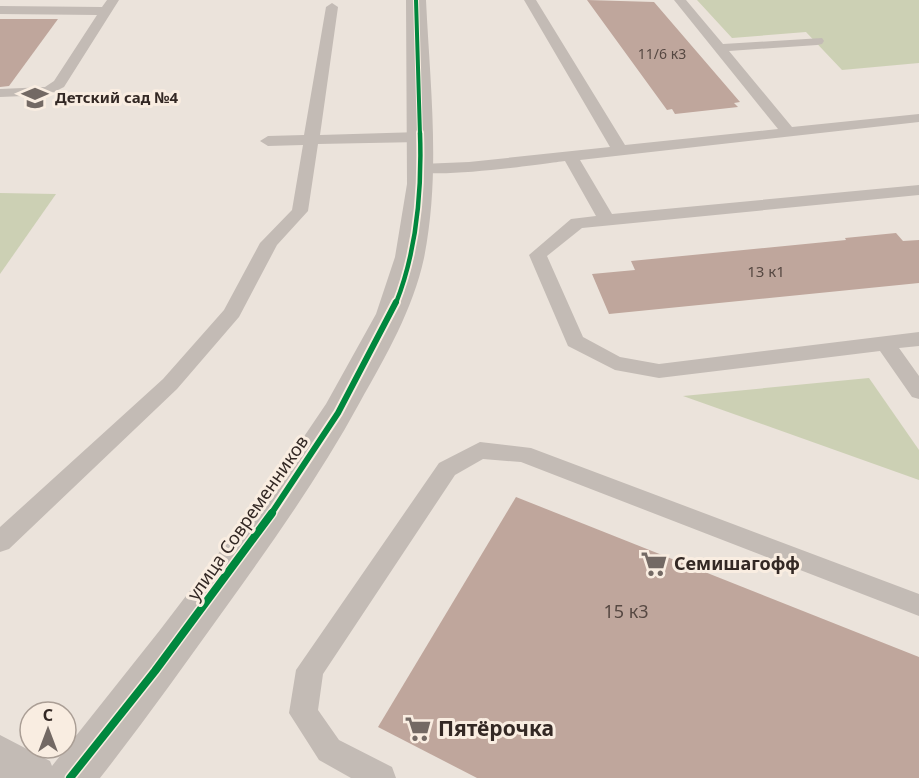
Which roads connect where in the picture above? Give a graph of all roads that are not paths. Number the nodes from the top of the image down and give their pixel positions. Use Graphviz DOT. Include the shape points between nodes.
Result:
graph roads {
  1 [pos="416,0"];
  2 [pos="530,0"];
  3 [pos="680,0"];
  4 [pos="108,6"];
  5 [pos="332,7"];
  6 [pos="0,10"];
  7 [pos="817,40"];
  8 [pos="721,48"];
  9 [pos="0,93"];
  10 [pos="919,118"];
  11 [pos="788,132"];
  12 [pos="311,140"];
  13 [pos="268,141"];
  14 [pos="620,150"];
  15 [pos="421,153"];
  16 [pos="570,156"];
  17 [pos="919,190"];
  18 [pos="606,219"];
  19 [pos="919,339"];
  20 [pos="885,343"];
  21 [pos="919,392"];
  22 [pos="0,542"];
  23 [pos="919,605"];
  24 [pos="0,758"];
  25 [pos="33,778"];
  26 [pos="70,778"];
  27 [pos="381,778"];
  1 -- 15 [label="street, улица Современников"];
  2 -- 14 [label="lane"];
  3 -- 8 [label="lane"];
  4 -- 6 [label="lane"];
  4 -- 9 [label="lane" via="59,84 48,92"];
  5 -- 12 [label="lane"];
  7 -- 8 [label="lane"];
  8 -- 11 [label="lane"];
  10 -- 11 [label="lane"];
  11 -- 14 [label="lane"];
  12 -- 13 [label="lane"];
  12 -- 15 [label="lane"];
  12 -- 22 [label="lane" via="300,211 269,243 232,313 170,384"];
  14 -- 16 [label="lane"];
  15 -- 16 [label="lane" via="469,167"];
  15 -- 26 [label="street, улица Современников" via="414,235 401,287 352,391 300,476 129,707"];
  16 -- 18 [label="lane"];
  17 -- 18 [label="lane"];
  18 -- 20 [label="lane" via="577,223 538,255 575,341 615,363 659,371"];
  19 -- 20 [label="lane"];
  20 -- 21 [label="lane"];
  23 -- 27 [label="lane" via="524,454 480,450 447,470 310,670 303,713 329,750"];
  24 -- 25 [label="street"];
}
